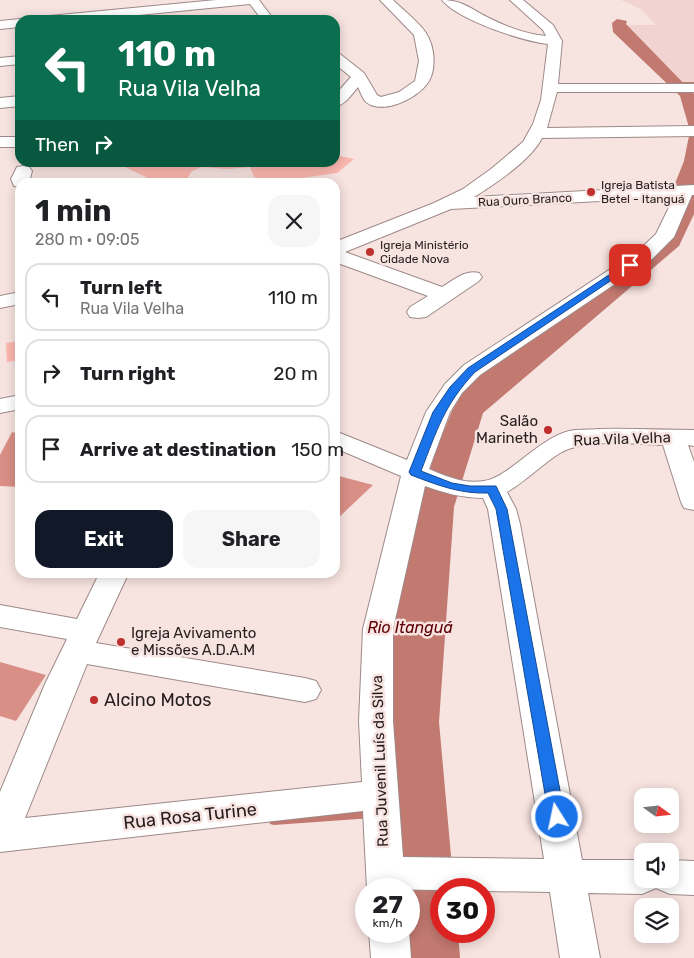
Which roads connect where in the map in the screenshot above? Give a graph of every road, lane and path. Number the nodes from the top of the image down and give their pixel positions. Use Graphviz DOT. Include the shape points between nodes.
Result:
graph roads {
  1 [pos="253,0"];
  2 [pos="386,0"];
  3 [pos="448,0"];
  4 [pos="516,0"];
  5 [pos="102,15"];
  6 [pos="266,15"];
  7 [pos="404,18"];
  8 [pos="15,24"];
  9 [pos="0,25"];
  10 [pos="432,28"];
  11 [pos="555,41"];
  12 [pos="15,60"];
  13 [pos="340,61"];
  14 [pos="0,62"];
  15 [pos="359,76"];
  16 [pos="549,88"];
  17 [pos="693,88"];
  18 [pos="340,98"];
  19 [pos="15,102"];
  20 [pos="0,103"];
  21 [pos="694,131"];
  22 [pos="537,133"];
  23 [pos="0,142"];
  24 [pos="15,142"];
  25 [pos="690,190"];
  26 [pos="447,204"];
  27 [pos="340,247"];
  28 [pos="340,257"];
  29 [pos="472,277"];
  30 [pos="444,295"];
  31 [pos="15,299"];
  32 [pos="0,302"];
  33 [pos="418,312"];
  34 [pos="15,403"];
  35 [pos="0,406"];
  36 [pos="683,437"];
  37 [pos="340,441"];
  38 [pos="418,474"];
  39 [pos="492,489"];
  40 [pos="694,502"];
  41 [pos="112,578"];
  42 [pos="0,616"];
  43 [pos="82,642"];
  44 [pos="305,690"];
  45 [pos="380,795"];
  46 [pos="0,836"];
  47 [pos="567,875"];
  48 [pos="634,877"];
  49 [pos="679,877"];
  50 [pos="392,878"];
  51 [pos="694,878"];
  52 [pos="389,943"];
  53 [pos="390,958"];
  54 [pos="580,958"];
  1 -- 5 [label="street"];
  1 -- 6 [label="street"];
  2 -- 7 [label="street"];
  3 -- 11 [label="street" via="503,30 525,38"];
  4 -- 11 [label="street" via="548,28"];
  7 -- 10 [label="street"];
  7 -- 15 [label="street" via="420,34 424,46 422,82 399,99 378,102 371,98"];
  8 -- 9 [label="street"];
  11 -- 16 [label="street"];
  12 -- 14 [label="street"];
  13 -- 15 [label="street"];
  15 -- 18 [label="street"];
  16 -- 17 [label="street"];
  16 -- 22 [label="street" via="546,113"];
  19 -- 20 [label="street"];
  21 -- 22 [label="street"];
  22 -- 26 [label="street" via="530,145 497,173"];
  23 -- 24 [label="street"];
  25 -- 26 [label="street, Rua Ouro Branco"];
  25 -- 38 [label="street, Rua Juvenil Luís da Silva" via="664,237 645,255 472,370 453,389 438,412"];
  26 -- 27 [label="street"];
  28 -- 30 [label="street"];
  29 -- 30 [label="street"];
  30 -- 33 [label="street"];
  31 -- 32 [label="street"];
  34 -- 35 [label="street"];
  36 -- 39 [label="street, Rua Vila Velha" via="572,438 551,448"];
  36 -- 40 [label="street"];
  37 -- 38 [label="street, Rua Vila Velha"];
  38 -- 39 [label="street, Rua Vila Velha" via="449,486 470,490"];
  38 -- 45 [label="street, Rua Juvenil Luís da Silva" via="378,629 376,720"];
  39 -- 47 [label="street" via="506,524"];
  41 -- 43 [label="street"];
  42 -- 43 [label="street"];
  43 -- 44 [label="street"];
  43 -- 46 [label="street" via="61,684"];
  45 -- 46 [label="street, Rua Rosa Turine"];
  45 -- 50 [label="street, Rua Juvenil Luís da Silva"];
  47 -- 48 [label="street"];
  47 -- 50 [label="street" via="450,873"];
  47 -- 54 [label="street"];
  49 -- 51 [label="street"];
  52 -- 53 [label="street"];
}
